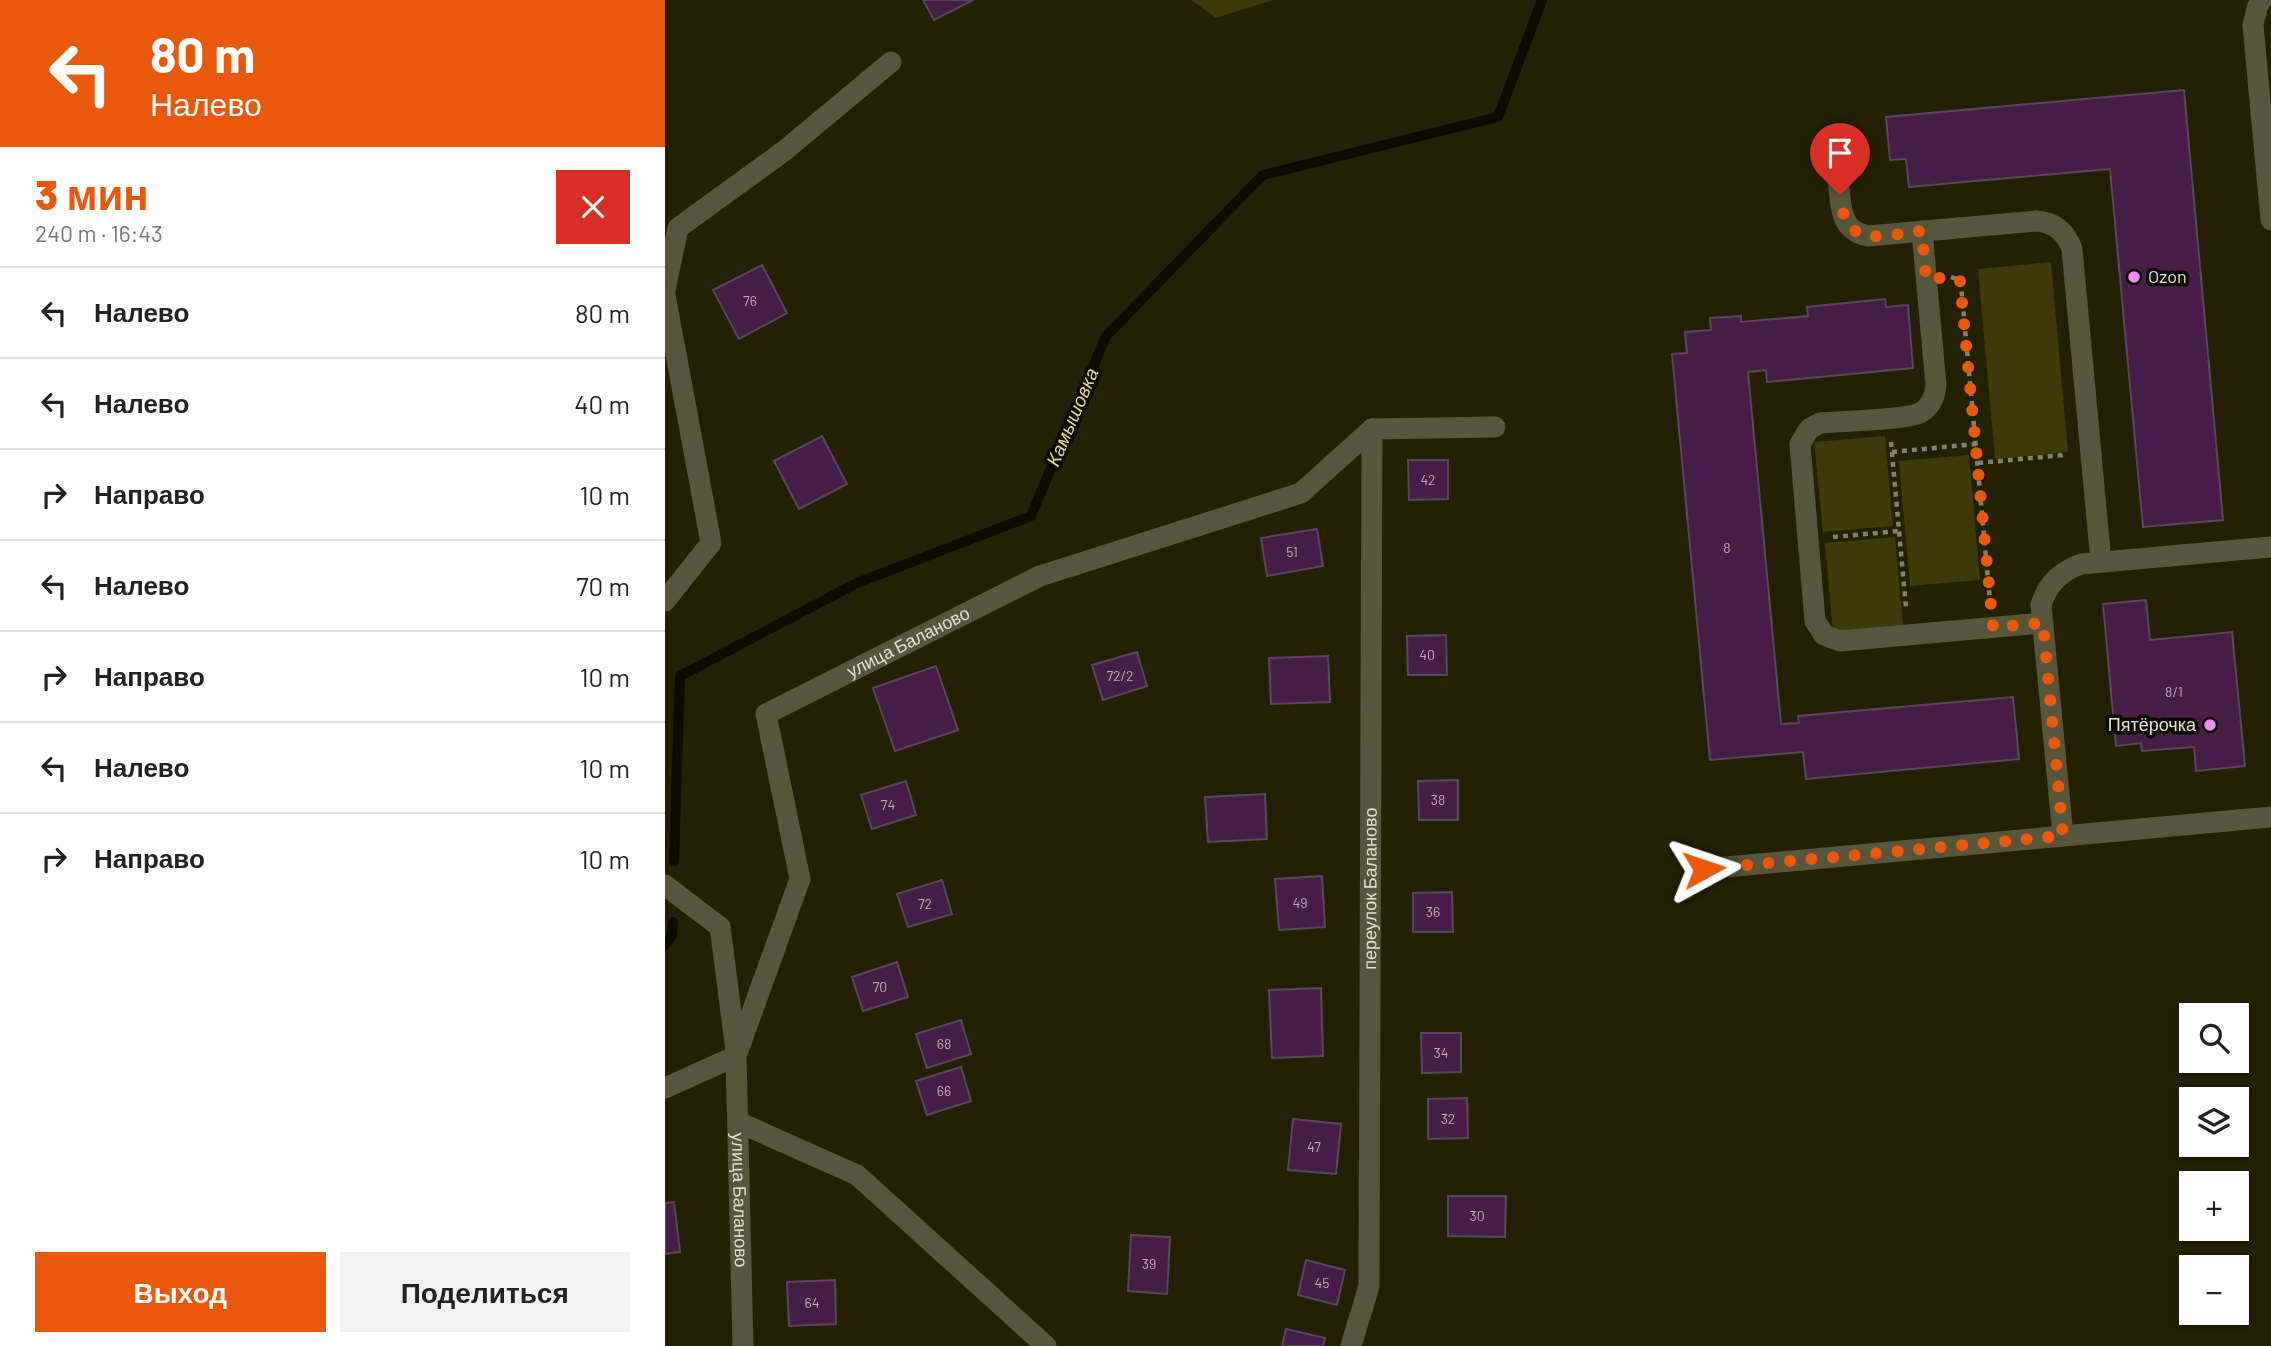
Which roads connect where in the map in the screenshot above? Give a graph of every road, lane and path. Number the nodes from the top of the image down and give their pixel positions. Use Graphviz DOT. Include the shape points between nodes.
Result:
graph roads {
  1 [pos="2261,0"];
  2 [pos="891,62"];
  3 [pos="1838,178"];
  4 [pos="2271,220"];
  5 [pos="1922,231"];
  6 [pos="1926,279"];
  7 [pos="665,293"];
  8 [pos="1889,417"];
  9 [pos="1495,427"];
  10 [pos="1372,429"];
  11 [pos="1976,444"];
  12 [pos="1892,452"];
  13 [pos="2090,453"];
  14 [pos="1978,463"];
  15 [pos="1899,531"];
  16 [pos="1808,539"];
  17 [pos="2271,547"];
  18 [pos="2101,562"];
  19 [pos="665,601"];
  20 [pos="2043,623"];
  21 [pos="1993,627"];
  22 [pos="1909,635"];
  23 [pos="2271,817"];
  24 [pos="2063,836"];
  25 [pos="1704,869"];
  26 [pos="665,885"];
  27 [pos="665,898"];
  28 [pos="720,927"];
  29 [pos="736,1056"];
  30 [pos="665,1088"];
  31 [pos="738,1122"];
  32 [pos="743,1346"];
  33 [pos="1047,1346"];
  34 [pos="1351,1346"];
  1 -- 4 [label="street" via="2253,25"];
  2 -- 7 [label="street" via="784,151 678,228"];
  3 -- 5 [label="street" via="1841,212 1854,231 1868,236"];
  5 -- 6 [label="street"];
  5 -- 13 [label="street" via="2036,221 2054,225 2064,234 2071,249"];
  6 -- 8 [label="street" via="1935,394 1919,413"];
  6 -- 11 [label="path" via="1952,277 1961,285"];
  7 -- 19 [label="street" via="711,543"];
  8 -- 12 [label="path"];
  8 -- 16 [label="street" via="1820,423 1803,436 1800,454"];
  9 -- 10 [label="street"];
  10 -- 29 [label="street, улица Баланово" via="1301,493 1040,576 766,714 800,879"];
  10 -- 34 [label="street, переулок Баланово" via="1369,1286"];
  11 -- 12 [label="path"];
  11 -- 14 [label="path"];
  12 -- 15 [label="path"];
  13 -- 14 [label="path"];
  13 -- 18 [label="street"];
  14 -- 21 [label="path"];
  15 -- 16 [label="path"];
  15 -- 22 [label="path"];
  16 -- 22 [label="street" via="1815,621 1824,635 1840,641"];
  17 -- 18 [label="street"];
  18 -- 20 [label="street" via="2081,564 2057,576 2044,594"];
  20 -- 21 [label="street"];
  20 -- 24 [label="street"];
  21 -- 22 [label="street"];
  23 -- 24 [label="street"];
  24 -- 25 [label="street"];
  26 -- 28 [label="street"];
  27 -- 28 [label="street"];
  28 -- 29 [label="street, улица Баланово"];
  29 -- 30 [label="street"];
  29 -- 31 [label="street, улица Баланово"];
  31 -- 32 [label="street, улица Баланово"];
  31 -- 33 [label="street" via="857,1175"];
}
